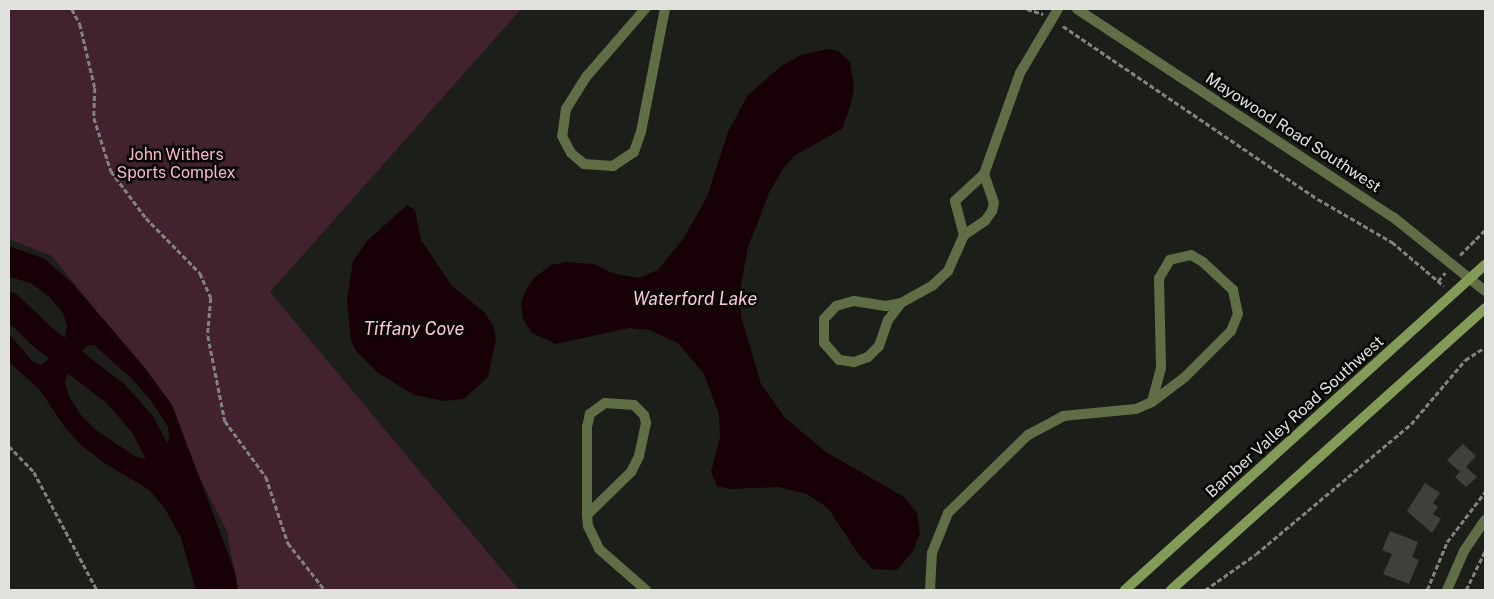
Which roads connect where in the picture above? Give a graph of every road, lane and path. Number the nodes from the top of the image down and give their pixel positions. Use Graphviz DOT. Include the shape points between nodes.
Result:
graph roads {
  1 [pos="72,9"];
  2 [pos="645,9"];
  3 [pos="665,9"];
  4 [pos="1027,9"];
  5 [pos="1058,9"];
  6 [pos="1077,9"];
  7 [pos="1051,18"];
  8 [pos="984,174"];
  9 [pos="1485,230"];
  10 [pos="964,235"];
  11 [pos="1464,250"];
  12 [pos="1485,265"];
  13 [pos="1471,278"];
  14 [pos="1438,281"];
  15 [pos="1485,291"];
  16 [pos="901,303"];
  17 [pos="1485,308"];
  18 [pos="1485,347"];
  19 [pos="1152,402"];
  20 [pos="9,446"];
  21 [pos="1485,492"];
  22 [pos="587,515"];
  23 [pos="1485,520"];
  24 [pos="1485,551"];
  25 [pos="97,590"];
  26 [pos="324,590"];
  27 [pos="646,590"];
  28 [pos="930,590"];
  29 [pos="1125,590"];
  30 [pos="1171,590"];
  31 [pos="1205,590"];
  32 [pos="1427,590"];
  33 [pos="1447,590"];
  34 [pos="1466,590"];
  1 -- 26 [label="path" via="80,24 95,88 94,118 111,171 146,218 200,272 211,298 208,336 225,421 266,477 288,543"];
  2 -- 3 [label="street" via="586,76 566,109 561,128 565,144 584,164 612,166 634,152 641,132"];
  4 -- 7 [label="path"];
  5 -- 7 [label="street"];
  6 -- 13 [label="street, Mayowood Road Southwest" via="1393,217"];
  7 -- 8 [label="street" via="1020,73"];
  7 -- 14 [label="path" via="1318,199 1392,242"];
  8 -- 10 [label="street" via="955,201"];
  8 -- 10 [label="street" via="994,203 992,211 985,221"];
  9 -- 11 [label="path"];
  10 -- 16 [label="street" via="948,271"];
  12 -- 13 [label="main road, Bamber Valley Road Southwest"];
  13 -- 15 [label="street, Mayowood Road Southwest"];
  13 -- 29 [label="main road, Bamber Valley Road Southwest"];
  16 -- 16 [label="street" via="886,306 854,301 836,306 824,318 824,343 839,360 854,362 868,357 879,346 888,320"];
  17 -- 30 [label="main road"];
  18 -- 31 [label="path" via="1465,360 1404,430 1256,554"];
  19 -- 19 [label="street" via="1161,368 1159,278 1170,260 1191,255 1228,283 1236,296 1238,314 1224,338 1169,391"];
  19 -- 28 [label="street" via="1136,409 1063,416 1028,435 948,513 932,553"];
  20 -- 25 [label="path" via="34,472"];
  21 -- 32 [label="path" via="1447,542"];
  22 -- 22 [label="street" via="590,414 605,403 634,405 646,423 636,463"];
  22 -- 27 [label="street" via="593,542"];
  23 -- 33 [label="street" via="1464,551"];
  24 -- 34 [label="path"];
}
